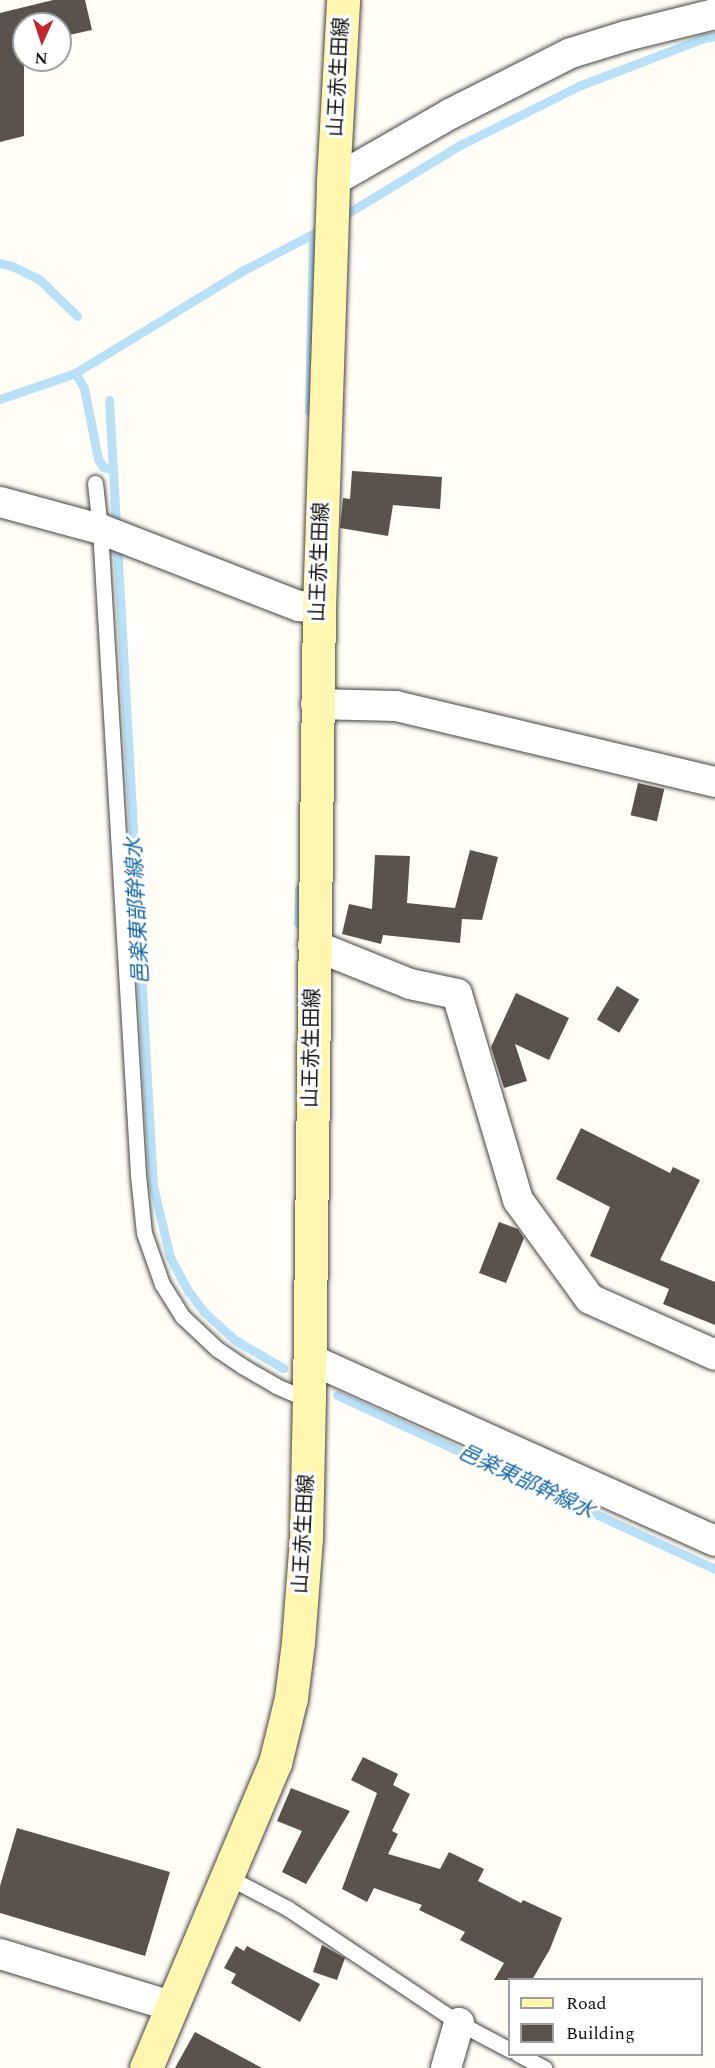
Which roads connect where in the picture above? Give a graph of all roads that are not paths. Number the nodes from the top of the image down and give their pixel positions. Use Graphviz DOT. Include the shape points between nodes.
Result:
graph roads {
  1 [pos="343,0"];
  2 [pos="715,14"];
  3 [pos="333,181"];
  4 [pos="95,483"];
  5 [pos="0,502"];
  6 [pos="101,529"];
  7 [pos="319,608"];
  8 [pos="316,704"];
  9 [pos="715,782"];
  10 [pos="313,945"];
  11 [pos="715,1355"];
  12 [pos="310,1359"];
  13 [pos="309,1400"];
  14 [pos="715,1541"];
  15 [pos="228,1877"];
  16 [pos="0,1954"];
  17 [pos="171,2006"];
  18 [pos="459,2024"];
  19 [pos="508,2049"];
  20 [pos="520,2056"];
  21 [pos="146,2068"];
  22 [pos="446,2068"];
  23 [pos="543,2068"];
  1 -- 3 [label="main road, 山王赤生田線"];
  2 -- 3 [label="street" via="571,53 450,114"];
  3 -- 7 [label="main road, 山王赤生田線"];
  4 -- 6 [label="lane"];
  5 -- 6 [label="street"];
  6 -- 7 [label="street" via="299,606"];
  6 -- 13 [label="lane" via="136,1152 144,1233 162,1284 183,1317 242,1366"];
  7 -- 8 [label="main road, 山王赤生田線"];
  8 -- 9 [label="street" via="396,706"];
  8 -- 10 [label="main road, 山王赤生田線"];
  10 -- 11 [label="street" via="410,984 457,994 518,1200 590,1299"];
  10 -- 12 [label="main road, 山王赤生田線"];
  12 -- 13 [label="main road, 山王赤生田線"];
  12 -- 14 [label="street"];
  13 -- 15 [label="main road, 山王赤生田線" via="306,1539 291,1698 275,1763"];
  15 -- 17 [label="main road, 山王赤生田線"];
  15 -- 18 [label="lane" via="286,1908"];
  16 -- 17 [label="street"];
  17 -- 21 [label="main road, 山王赤生田線"];
  18 -- 19 [label="lane"];
  18 -- 22 [label="street"];
  20 -- 23 [label="lane"];
}
